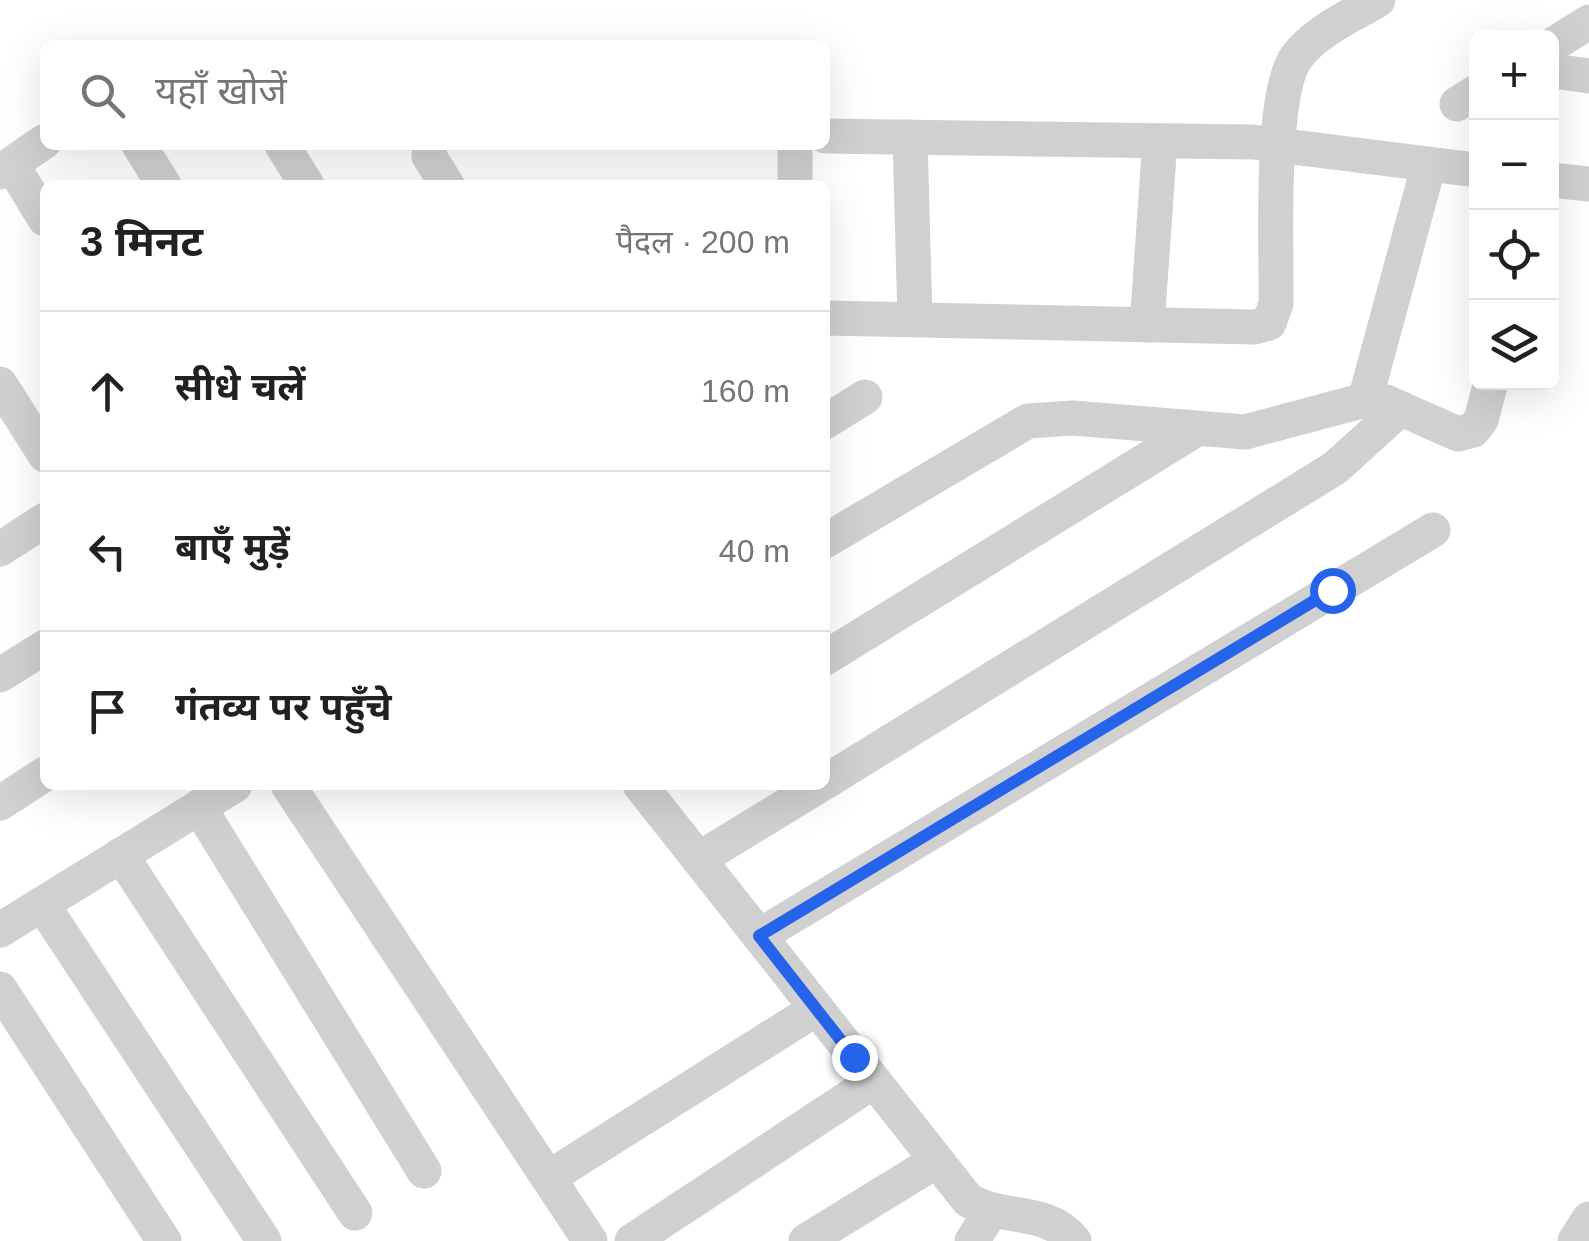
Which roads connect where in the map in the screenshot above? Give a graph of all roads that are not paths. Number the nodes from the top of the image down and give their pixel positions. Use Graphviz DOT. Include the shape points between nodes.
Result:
graph roads {
  1 [pos="1378,0"];
  2 [pos="1589,22"];
  3 [pos="1559,41"];
  4 [pos="1559,72"];
  5 [pos="1589,76"];
  6 [pos="830,136"];
  7 [pos="910,137"];
  8 [pos="1160,141"];
  9 [pos="40,145"];
  10 [pos="1280,145"];
  11 [pos="142,150"];
  12 [pos="285,150"];
  13 [pos="429,150"];
  14 [pos="794,150"];
  15 [pos="1429,164"];
  16 [pos="6,169"];
  17 [pos="1469,169"];
  18 [pos="161,180"];
  19 [pos="304,180"];
  20 [pos="443,180"];
  21 [pos="795,180"];
  22 [pos="1559,181"];
  23 [pos="1589,184"];
  24 [pos="40,213"];
  25 [pos="830,318"];
  26 [pos="916,320"];
  27 [pos="1147,325"];
  28 [pos="1489,390"];
  29 [pos="865,398"];
  30 [pos="1365,400"];
  31 [pos="5,405"];
  32 [pos="1400,409"];
  33 [pos="830,419"];
  34 [pos="1195,430"];
  35 [pos="40,450"];
  36 [pos="40,523"];
  37 [pos="1433,530"];
  38 [pos="830,538"];
  39 [pos="0,549"];
  40 [pos="40,650"];
  41 [pos="830,655"];
  42 [pos="0,675"];
  43 [pos="40,777"];
  44 [pos="830,778"];
  45 [pos="227,790"];
  46 [pos="291,790"];
  47 [pos="644,790"];
  48 [pos="811,790"];
  49 [pos="0,803"];
  50 [pos="198,808"];
  51 [pos="121,855"];
  52 [pos="699,860"];
  53 [pos="42,904"];
  54 [pos="0,930"];
  55 [pos="759,936"];
  56 [pos="0,988"];
  57 [pos="816,1009"];
  58 [pos="874,1082"];
  59 [pos="936,1161"];
  60 [pos="424,1170"];
  61 [pos="548,1178"];
  62 [pos="355,1214"];
  63 [pos="1589,1219"];
  64 [pos="982,1226"];
  65 [pos="164,1241"];
  66 [pos="264,1241"];
  67 [pos="590,1241"];
  68 [pos="632,1241"];
  69 [pos="806,1241"];
  70 [pos="1074,1241"];
  71 [pos="1575,1241"];
  1 -- 10 [label="street" via="1296,57 1287,73"];
  2 -- 3 [label="street"];
  4 -- 5 [label="street"];
  6 -- 7 [label="street"];
  7 -- 8 [label="street"];
  7 -- 26 [label="street"];
  8 -- 10 [label="street"];
  8 -- 27 [label="street"];
  9 -- 16 [label="street"];
  10 -- 15 [label="street"];
  10 -- 27 [label="street" via="1276,304 1268,323"];
  11 -- 18 [label="street"];
  12 -- 19 [label="street"];
  13 -- 20 [label="street"];
  14 -- 21 [label="street"];
  15 -- 17 [label="street"];
  15 -- 30 [label="street"];
  16 -- 24 [label="street"];
  22 -- 23 [label="street"];
  25 -- 26 [label="street"];
  26 -- 27 [label="street"];
  28 -- 32 [label="street" via="1473,430 1458,434"];
  29 -- 33 [label="street"];
  30 -- 32 [label="street"];
  30 -- 34 [label="street" via="1282,426"];
  31 -- 35 [label="street"];
  32 -- 44 [label="street" via="1335,468"];
  34 -- 38 [label="street" via="1073,418 1028,421"];
  34 -- 41 [label="street"];
  36 -- 39 [label="street"];
  37 -- 55 [label="street"];
  40 -- 42 [label="street"];
  43 -- 49 [label="street"];
  45 -- 50 [label="street"];
  46 -- 61 [label="street"];
  47 -- 52 [label="street"];
  48 -- 52 [label="street"];
  50 -- 51 [label="street"];
  50 -- 60 [label="street"];
  51 -- 53 [label="street"];
  51 -- 62 [label="street"];
  52 -- 55 [label="street"];
  53 -- 54 [label="street"];
  53 -- 66 [label="street"];
  55 -- 57 [label="street"];
  56 -- 65 [label="street"];
  57 -- 58 [label="street"];
  57 -- 61 [label="street"];
  58 -- 59 [label="street"];
  58 -- 68 [label="street"];
  59 -- 64 [label="street"];
  59 -- 69 [label="street"];
  61 -- 67 [label="street"];
  63 -- 71 [label="street"];
  64 -- 70 [label="street" via="1038,1218 1057,1224"];
}
